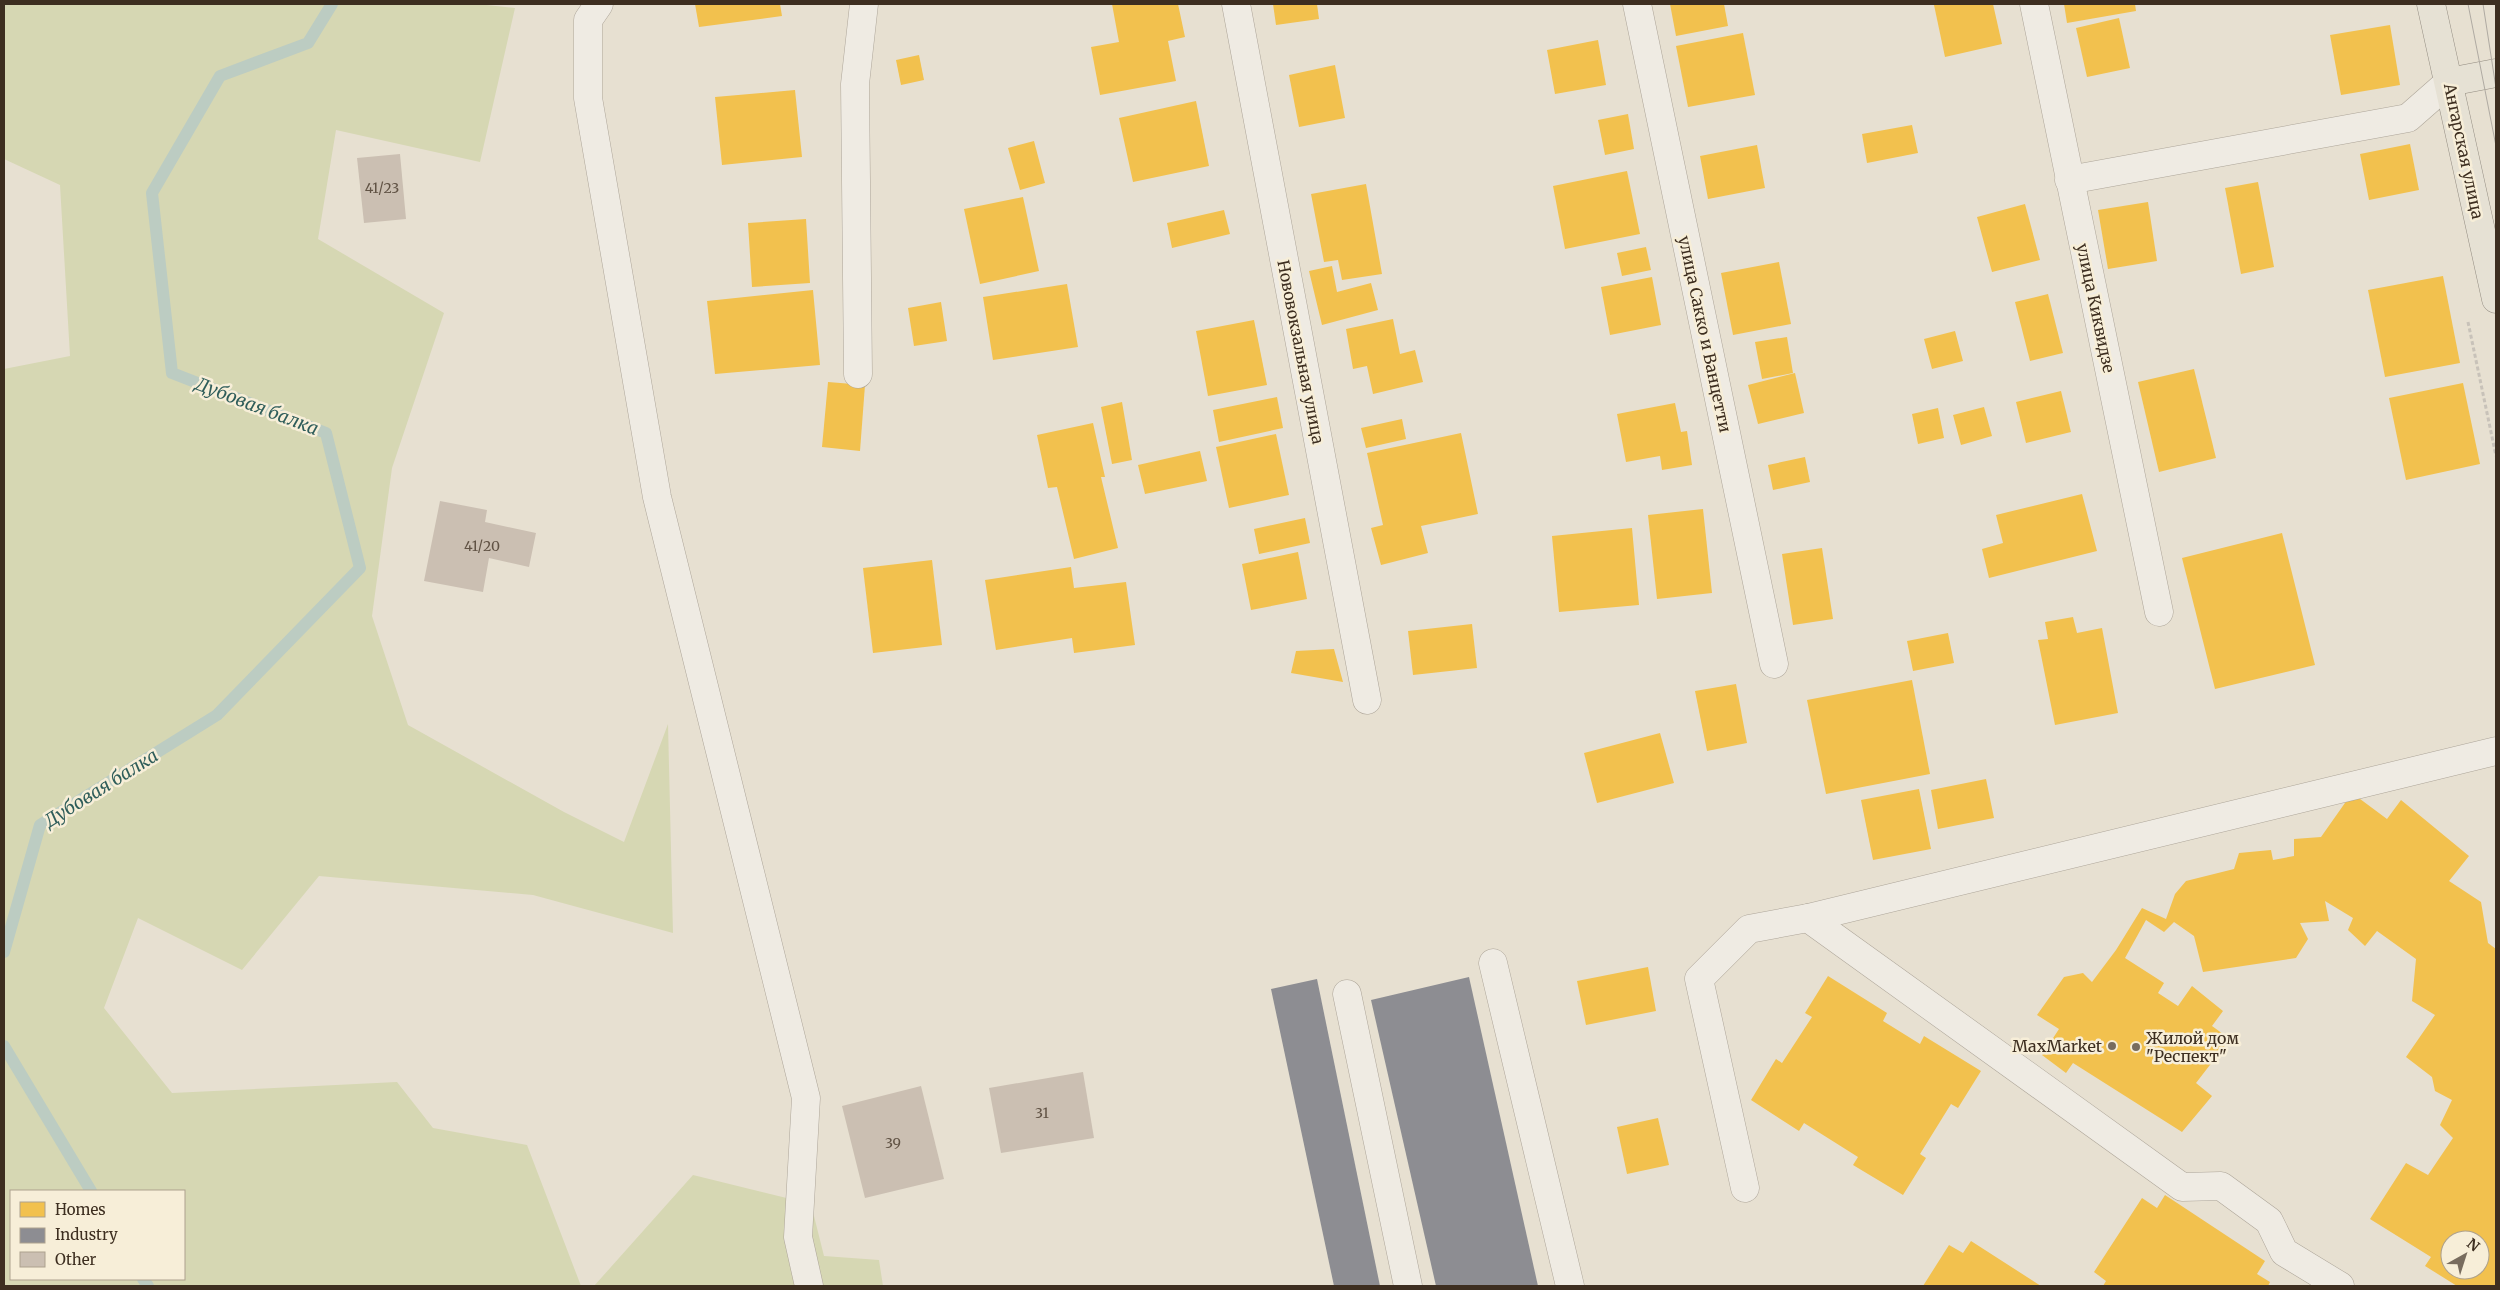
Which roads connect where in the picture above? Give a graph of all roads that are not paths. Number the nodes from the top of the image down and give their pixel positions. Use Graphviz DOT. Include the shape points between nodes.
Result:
graph roads {
  1 [pos="599,4"];
  2 [pos="864,4"];
  3 [pos="1236,4"];
  4 [pos="1637,4"];
  5 [pos="2034,4"];
  6 [pos="2431,4"];
  7 [pos="2496,73"];
  8 [pos="2449,82"];
  9 [pos="2070,180"];
  10 [pos="2496,299"];
  11 [pos="858,374"];
  12 [pos="2159,612"];
  13 [pos="1774,664"];
  14 [pos="1366,700"];
  15 [pos="2496,751"];
  16 [pos="1808,918"];
  17 [pos="1493,963"];
  18 [pos="1346,994"];
  19 [pos="1746,1188"];
  20 [pos="809,1286"];
  21 [pos="1408,1286"];
  22 [pos="1570,1286"];
  23 [pos="2340,1286"];
  1 -- 20 [label="street" via="588,20 588,98 656,497 806,1098 798,1237"];
  2 -- 11 [label="street" via="855,84"];
  3 -- 14 [label="street, Нововокзальная улица"];
  4 -- 13 [label="street, улица Сакко и Ванцетти"];
  5 -- 9 [label="street, улица Киквидзе"];
  6 -- 8 [label="main road, Ангарская улица"];
  7 -- 8 [label="main road"];
  8 -- 9 [label="street" via="2408,118"];
  8 -- 10 [label="main road, Ангарская улица"];
  9 -- 12 [label="street, улица Киквидзе"];
  15 -- 16 [label="street"];
  16 -- 19 [label="street" via="1749,929 1698,980"];
  16 -- 23 [label="street" via="2182,1187 2221,1186 2269,1220 2284,1252"];
  17 -- 22 [label="street"];
  18 -- 21 [label="street"];
}
